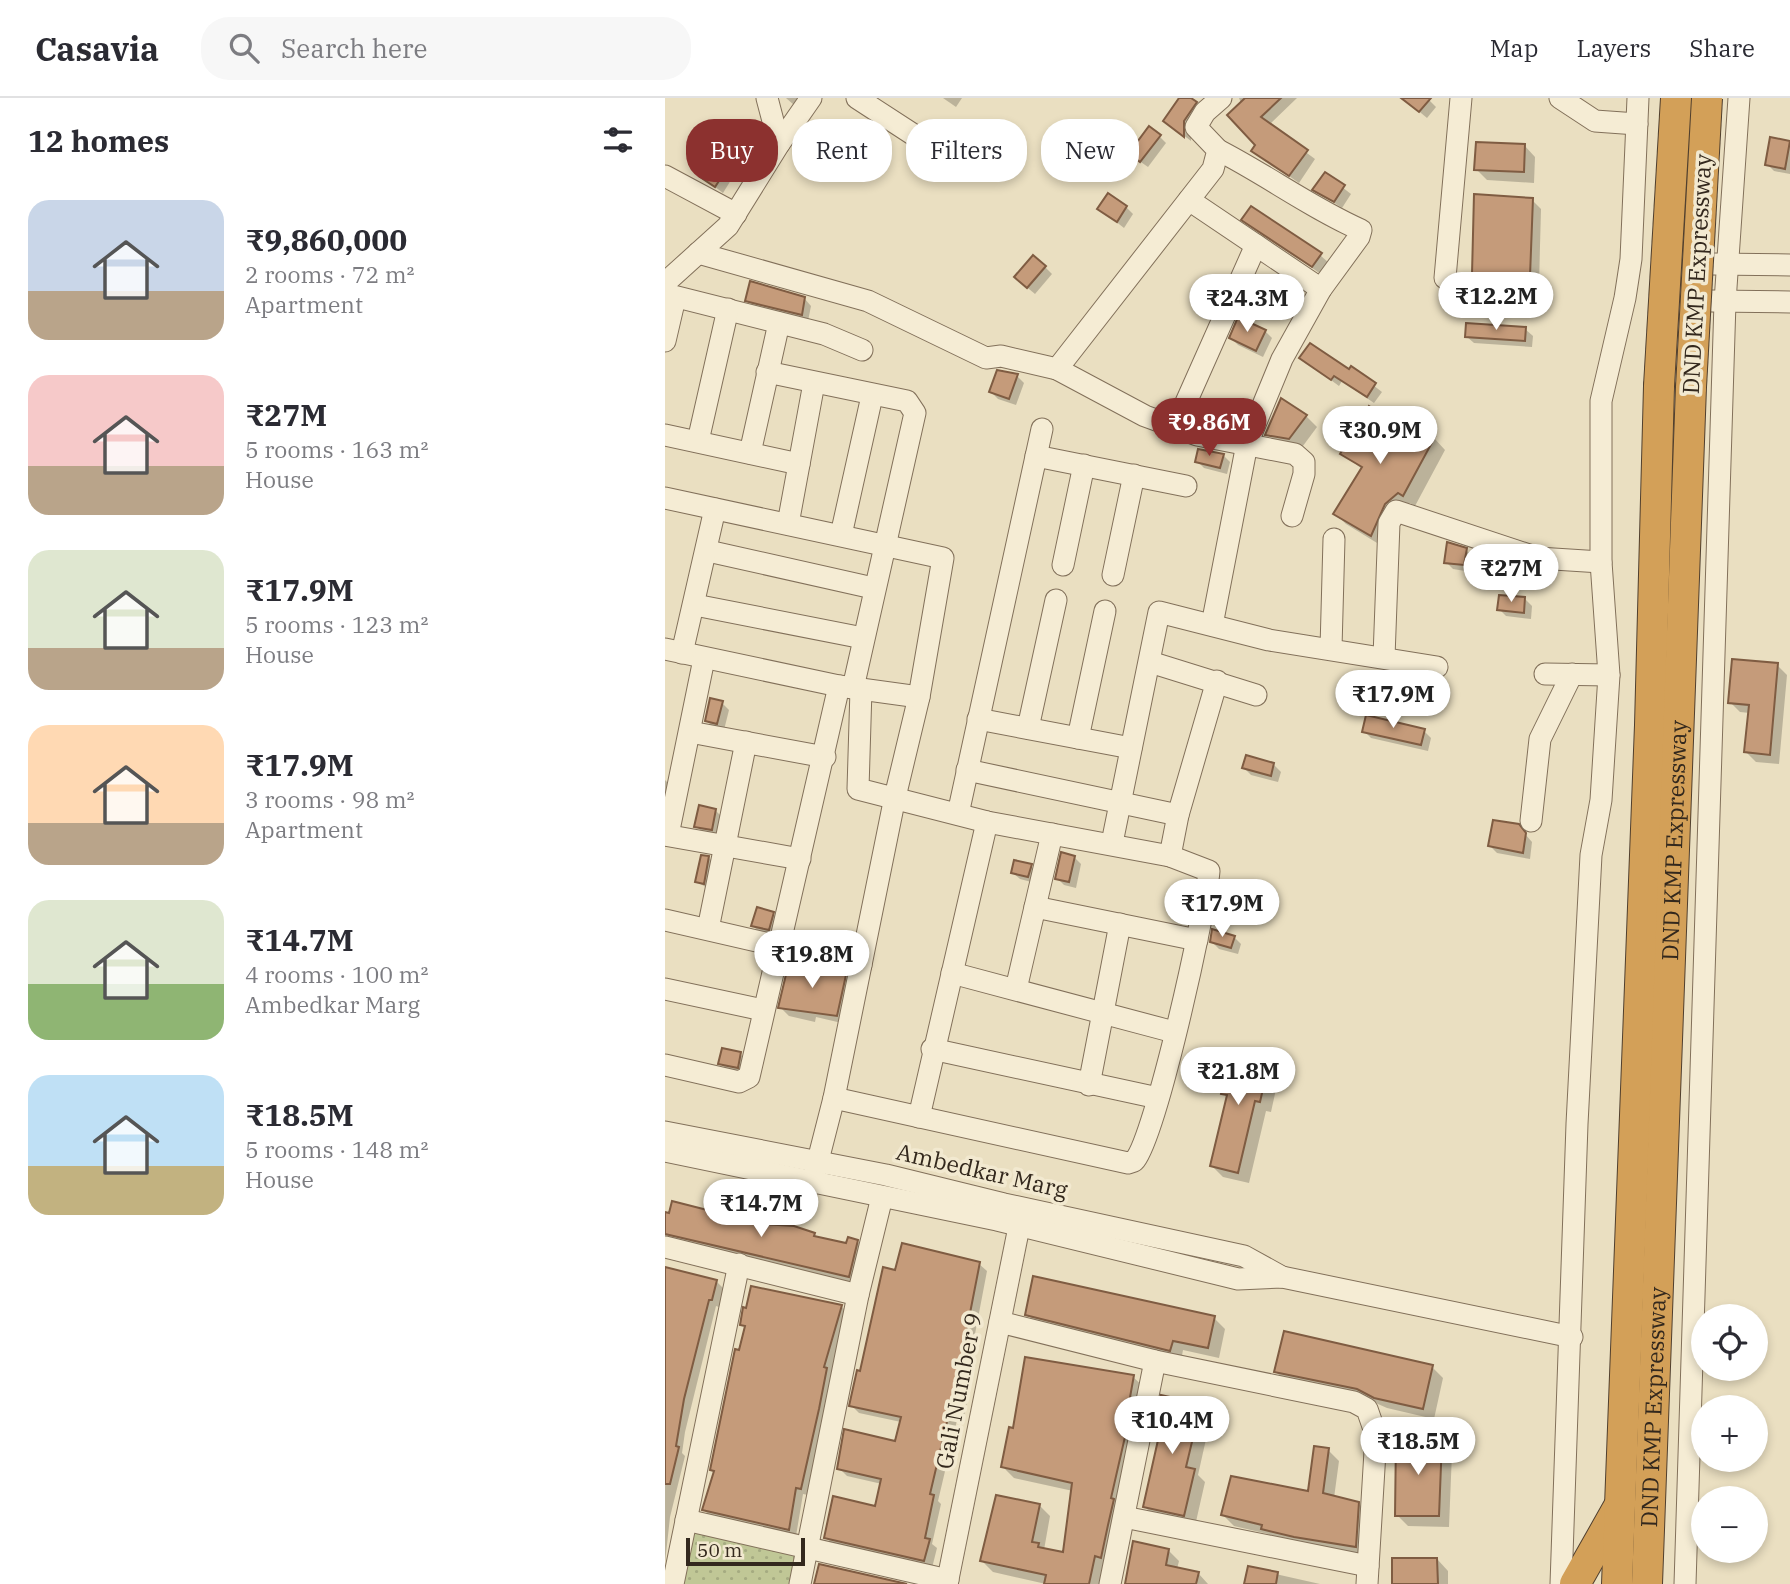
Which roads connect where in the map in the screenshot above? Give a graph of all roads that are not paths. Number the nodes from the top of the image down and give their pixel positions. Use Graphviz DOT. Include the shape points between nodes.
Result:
graph roads {
  1 [pos="767,98"];
  2 [pos="811,98"];
  3 [pos="857,98"];
  4 [pos="1221,98"];
  5 [pos="1461,98"];
  6 [pos="1560,98"];
  7 [pos="1638,98"];
  8 [pos="1676,98"];
  9 [pos="1707,98"];
  10 [pos="1738,98"];
  11 [pos="1637,124"];
  12 [pos="906,130"];
  13 [pos="779,144"];
  14 [pos="1218,150"];
  15 [pos="665,176"];
  16 [pos="1189,200"];
  17 [pos="736,214"];
  18 [pos="1256,245"];
  19 [pos="698,253"];
  20 [pos="1631,259"];
  21 [pos="1726,265"];
  22 [pos="1790,265"];
  23 [pos="1445,278"];
  24 [pos="668,286"];
  25 [pos="1321,289"];
  26 [pos="1625,298"];
  27 [pos="1725,302"];
  28 [pos="1790,302"];
  29 [pos="728,309"];
  30 [pos="779,323"];
  31 [pos="665,341"];
  32 [pos="862,350"];
  33 [pos="1057,369"];
  34 [pos="767,372"];
  35 [pos="814,383"];
  36 [pos="871,396"];
  37 [pos="1175,427"];
  38 [pos="1042,429"];
  39 [pos="665,435"];
  40 [pos="698,441"];
  41 [pos="1247,444"];
  42 [pos="750,453"];
  43 [pos="1036,456"];
  44 [pos="799,464"];
  45 [pos="1084,466"];
  46 [pos="1134,475"];
  47 [pos="1186,486"];
  48 [pos="665,498"];
  49 [pos="715,509"];
  50 [pos="1292,516"];
  51 [pos="788,524"];
  52 [pos="841,535"];
  53 [pos="1335,539"];
  54 [pos="883,545"];
  55 [pos="708,551"];
  56 [pos="1601,562"];
  57 [pos="1063,565"];
  58 [pos="1113,575"];
  59 [pos="873,588"];
  60 [pos="1056,600"];
  61 [pos="695,605"];
  62 [pos="1105,611"];
  63 [pos="1212,625"];
  64 [pos="863,638"];
  65 [pos="1331,648"];
  66 [pos="674,651"];
  67 [pos="1384,657"];
  68 [pos="704,659"];
  69 [pos="1150,662"];
  70 [pos="1437,667"];
  71 [pos="1545,674"];
  72 [pos="1572,674"];
  73 [pos="1609,675"];
  74 [pos="1217,681"];
  75 [pos="851,688"];
  76 [pos="1257,695"];
  77 [pos="919,696"];
  78 [pos="978,719"];
  79 [pos="1028,728"];
  80 [pos="690,732"];
  81 [pos="1079,738"];
  82 [pos="746,742"];
  83 [pos="1131,748"];
  84 [pos="825,757"];
  85 [pos="967,771"];
  86 [pos="895,797"];
  87 [pos="1119,803"];
  88 [pos="958,814"];
  89 [pos="1178,815"];
  90 [pos="1531,821"];
  91 [pos="987,822"];
  92 [pos="1052,834"];
  93 [pos="667,835"];
  94 [pos="1112,843"];
  95 [pos="725,844"];
  96 [pos="1170,856"];
  97 [pos="800,859"];
  98 [pos="1035,907"];
  99 [pos="665,920"];
  100 [pos="1120,924"];
  101 [pos="708,929"];
  102 [pos="1197,940"];
  103 [pos="780,948"];
  104 [pos="861,965"];
  105 [pos="952,973"];
  106 [pos="665,989"];
  107 [pos="1016,989"];
  108 [pos="764,1010"];
  109 [pos="1103,1013"];
  110 [pos="1174,1032"];
  111 [pos="932,1049"];
  112 [pos="665,1065"];
  113 [pos="1089,1085"];
  114 [pos="834,1098"];
  115 [pos="1158,1098"];
  116 [pos="919,1117"];
  117 [pos="665,1132"];
  118 [pos="665,1151"];
  119 [pos="816,1171"];
  120 [pos="882,1197"];
  121 [pos="1021,1217"];
  122 [pos="665,1247"];
  123 [pos="739,1264"];
  124 [pos="858,1295"];
  125 [pos="1000,1322"];
  126 [pos="1572,1337"];
  127 [pos="1155,1361"];
  128 [pos="1620,1503"];
  129 [pos="1124,1517"];
  130 [pos="686,1520"];
  131 [pos="808,1547"];
  132 [pos="1368,1575"];
  133 [pos="947,1582"];
  134 [pos="673,1584"];
  135 [pos="800,1584"];
  136 [pos="1110,1584"];
  137 [pos="1561,1584"];
  138 [pos="1575,1584"];
  139 [pos="1617,1584"];
  140 [pos="1647,1584"];
  141 [pos="1685,1584"];
  1 -- 13 [label="street"];
  2 -- 13 [label="street"];
  3 -- 12 [label="street"];
  4 -- 14 [label="street" via="1196,127"];
  5 -- 23 [label="street"];
  6 -- 11 [label="street" via="1595,121"];
  7 -- 11 [label="street"];
  8 -- 128 [label="highway, DND KMP Expressway, bridge" via="1659,386"];
  9 -- 140 [label="highway, DND KMP Expressway, bridge" via="1691,387"];
  10 -- 21 [label="street"];
  11 -- 20 [label="street"];
  13 -- 17 [label="street"];
  14 -- 16 [label="street" via="1213,169"];
  14 -- 25 [label="street" via="1361,230"];
  15 -- 17 [label="street"];
  16 -- 18 [label="street"];
  16 -- 33 [label="street"];
  17 -- 19 [label="street"];
  18 -- 25 [label="street"];
  18 -- 37 [label="street"];
  19 -- 24 [label="street"];
  19 -- 33 [label="street" via="868,301 986,358 1001,356"];
  20 -- 21 [label="street"];
  20 -- 26 [label="street"];
  21 -- 22 [label="street"];
  21 -- 27 [label="street"];
  24 -- 29 [label="street"];
  24 -- 31 [label="street"];
  25 -- 41 [label="street" via="1278,367"];
  26 -- 27 [label="street"];
  26 -- 56 [label="street" via="1601,401"];
  27 -- 28 [label="street"];
  27 -- 141 [label="street"];
  29 -- 30 [label="street"];
  29 -- 40 [label="street"];
  30 -- 32 [label="street"];
  30 -- 34 [label="street"];
  33 -- 37 [label="street"];
  34 -- 35 [label="street"];
  34 -- 42 [label="street"];
  35 -- 36 [label="street"];
  35 -- 44 [label="street"];
  36 -- 52 [label="street"];
  36 -- 54 [label="street" via="907,401 915,413"];
  37 -- 41 [label="street"];
  38 -- 43 [label="street"];
  39 -- 40 [label="street"];
  40 -- 42 [label="street"];
  41 -- 50 [label="street" via="1295,454 1304,462"];
  41 -- 63 [label="street"];
  42 -- 44 [label="street"];
  43 -- 45 [label="street"];
  43 -- 78 [label="street"];
  44 -- 51 [label="street"];
  45 -- 46 [label="street"];
  45 -- 57 [label="street"];
  46 -- 47 [label="street"];
  46 -- 58 [label="street"];
  48 -- 49 [label="street"];
  49 -- 51 [label="street"];
  49 -- 55 [label="street"];
  51 -- 52 [label="street"];
  52 -- 54 [label="street"];
  53 -- 65 [label="street"];
  54 -- 59 [label="street"];
  54 -- 77 [label="street" via="943,558"];
  55 -- 59 [label="street"];
  55 -- 61 [label="street"];
  56 -- 67 [label="street" via="1538,558 1396,512 1389,523"];
  56 -- 73 [label="street"];
  59 -- 64 [label="street"];
  60 -- 79 [label="street"];
  61 -- 64 [label="street"];
  61 -- 66 [label="street"];
  62 -- 81 [label="street"];
  63 -- 65 [label="street" via="1269,640"];
  63 -- 69 [label="street" via="1159,612"];
  64 -- 75 [label="street"];
  65 -- 67 [label="street"];
  66 -- 68 [label="street"];
  67 -- 70 [label="street"];
  68 -- 75 [label="street"];
  68 -- 80 [label="street"];
  69 -- 74 [label="street"];
  69 -- 83 [label="street"];
  71 -- 72 [label="street"];
  72 -- 73 [label="street"];
  72 -- 90 [label="street" via="1539,739"];
  73 -- 126 [label="street" via="1601,800 1591,855"];
  74 -- 76 [label="street"];
  74 -- 89 [label="street"];
  75 -- 77 [label="street"];
  75 -- 84 [label="street"];
  75 -- 86 [label="street" via="858,789"];
  77 -- 86 [label="street"];
  78 -- 79 [label="street"];
  78 -- 85 [label="street"];
  79 -- 81 [label="street"];
  80 -- 82 [label="street"];
  80 -- 93 [label="street"];
  81 -- 83 [label="street"];
  82 -- 84 [label="street"];
  82 -- 95 [label="street"];
  83 -- 87 [label="street"];
  84 -- 97 [label="street"];
  85 -- 87 [label="street"];
  85 -- 88 [label="street"];
  86 -- 88 [label="street"];
  86 -- 104 [label="street"];
  87 -- 89 [label="street"];
  87 -- 94 [label="street"];
  88 -- 91 [label="street"];
  89 -- 96 [label="street"];
  91 -- 92 [label="street"];
  91 -- 105 [label="street"];
  92 -- 94 [label="street"];
  92 -- 98 [label="street"];
  93 -- 95 [label="street"];
  94 -- 96 [label="street"];
  95 -- 97 [label="street"];
  95 -- 101 [label="street"];
  96 -- 102 [label="street" via="1209,871"];
  97 -- 103 [label="street"];
  98 -- 100 [label="street"];
  98 -- 107 [label="street"];
  99 -- 101 [label="street"];
  100 -- 102 [label="street"];
  100 -- 109 [label="street"];
  101 -- 103 [label="street"];
  102 -- 110 [label="street"];
  103 -- 104 [label="street"];
  103 -- 108 [label="street"];
  104 -- 114 [label="street"];
  105 -- 107 [label="street"];
  105 -- 111 [label="street"];
  106 -- 108 [label="street"];
  107 -- 109 [label="street"];
  108 -- 112 [label="street" via="749,1077 743,1083"];
  109 -- 110 [label="street"];
  109 -- 113 [label="street"];
  110 -- 115 [label="street"];
  111 -- 113 [label="street"];
  111 -- 116 [label="street"];
  113 -- 115 [label="street"];
  114 -- 116 [label="street"];
  114 -- 119 [label="street"];
  115 -- 116 [label="street" via="1139,1157 1128,1163"];
  117 -- 119 [label="street, Ambedkar Marg"];
  118 -- 119 [label="street, Ambedkar Marg"];
  119 -- 120 [label="street, Ambedkar Marg"];
  119 -- 121 [label="street, Ambedkar Marg"];
  120 -- 121 [label="street, Ambedkar Marg"];
  120 -- 124 [label="street"];
  121 -- 125 [label="street, Gali Number 9"];
  121 -- 126 [label="street, Ambedkar Marg" via="1244,1256 1282,1277"];
  122 -- 123 [label="street"];
  123 -- 124 [label="street"];
  123 -- 130 [label="street"];
  124 -- 131 [label="street"];
  125 -- 127 [label="street"];
  125 -- 133 [label="street, Gali Number 9"];
  126 -- 137 [label="street"];
  127 -- 129 [label="street"];
  127 -- 132 [label="street" via="1354,1402 1367,1409 1376,1435"];
  128 -- 138 [label="highway"];
  128 -- 139 [label="highway, DND KMP Expressway"];
  129 -- 132 [label="street"];
  129 -- 136 [label="street"];
  130 -- 131 [label="street"];
  130 -- 134 [label="street"];
  131 -- 133 [label="street"];
  131 -- 135 [label="street"];
}
